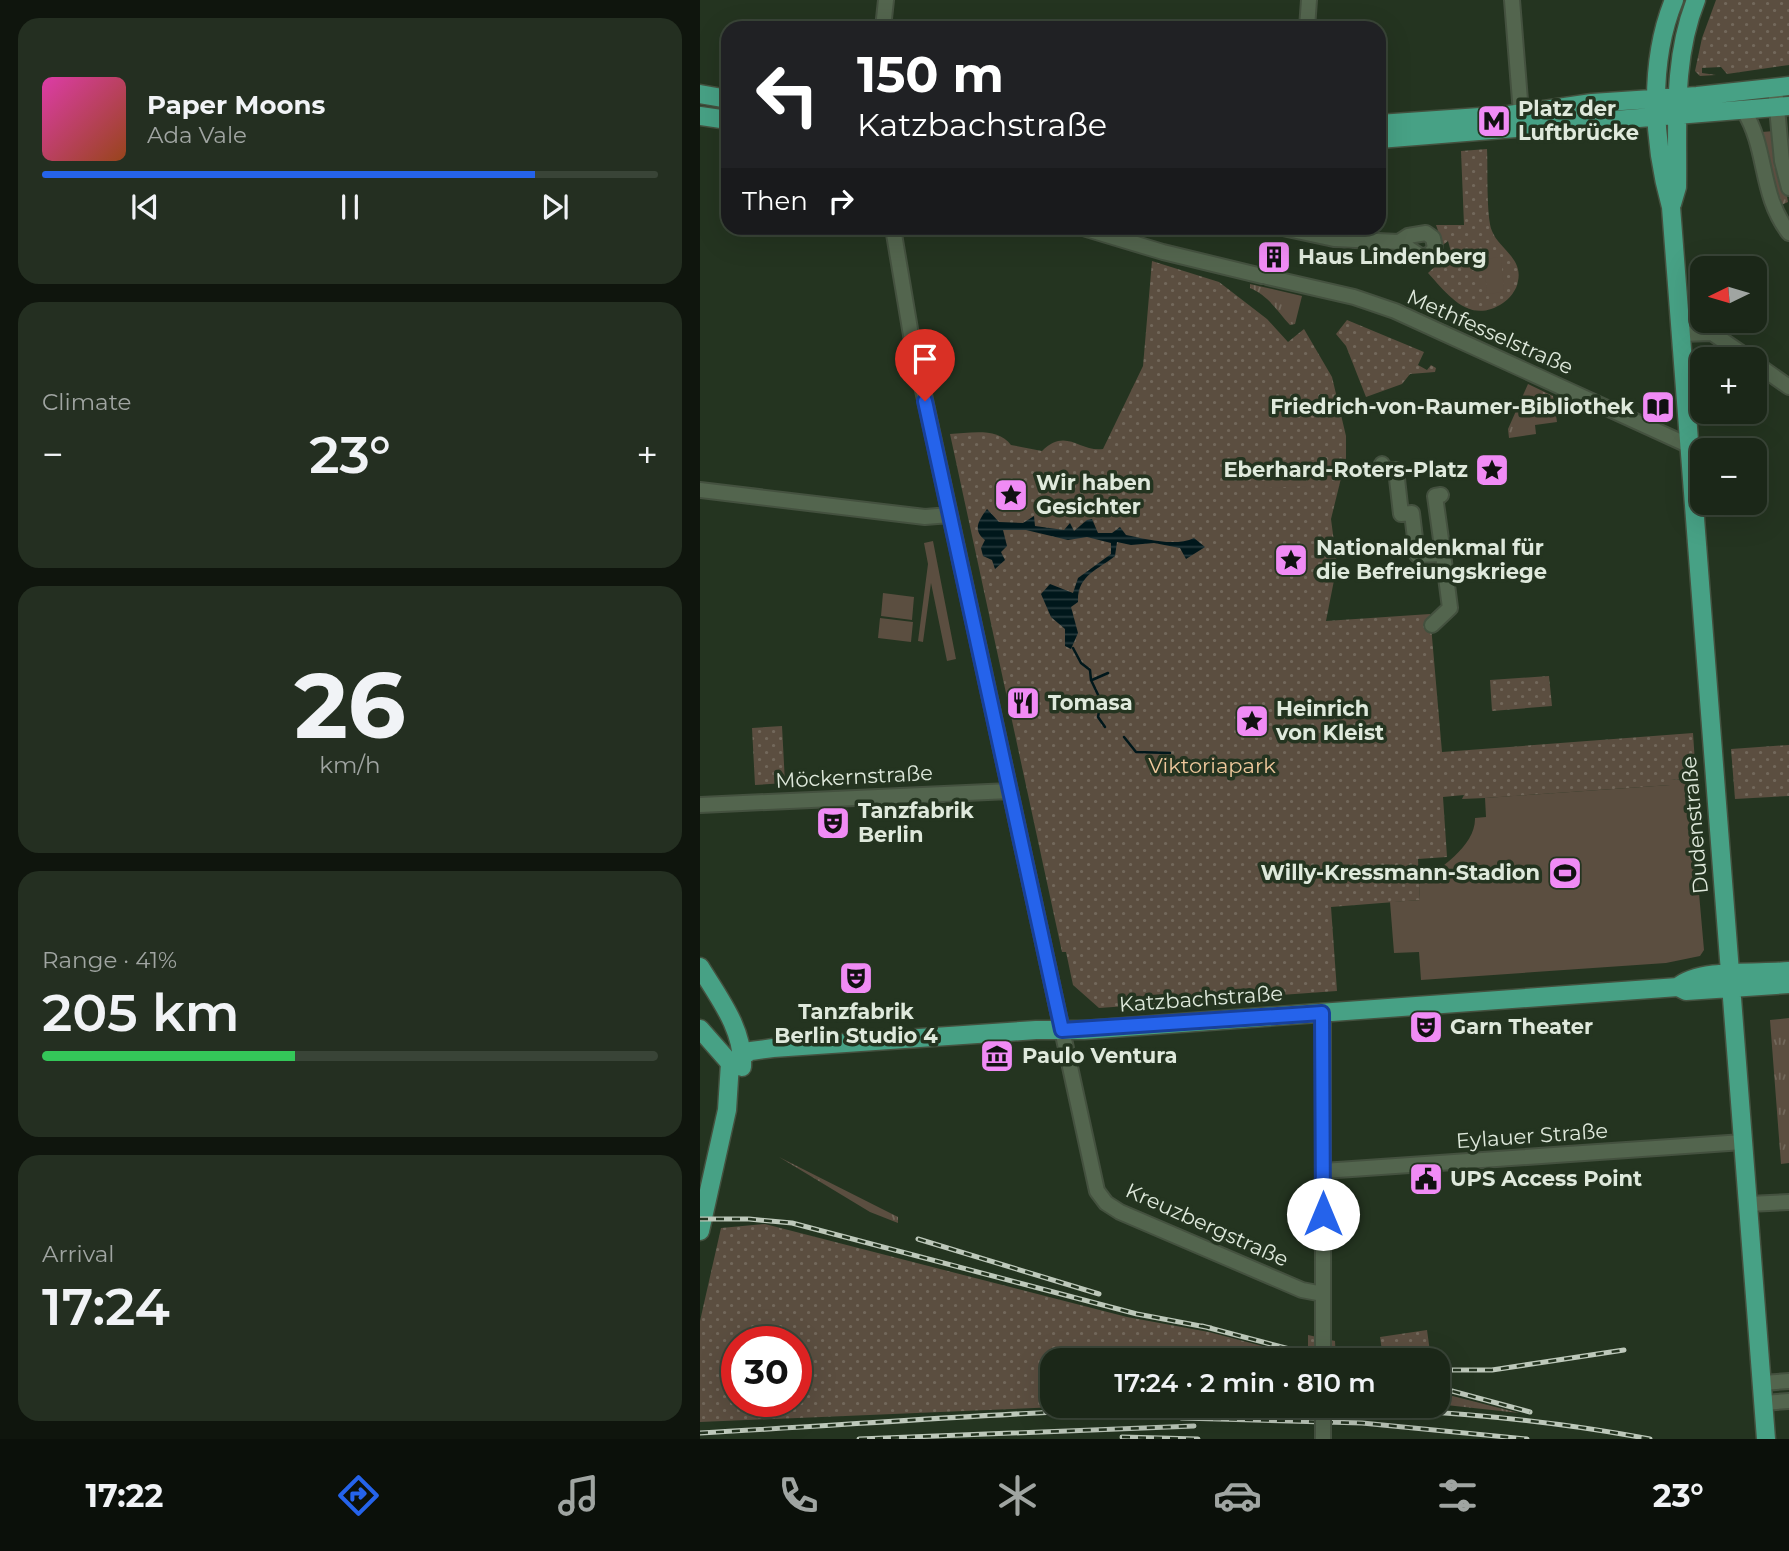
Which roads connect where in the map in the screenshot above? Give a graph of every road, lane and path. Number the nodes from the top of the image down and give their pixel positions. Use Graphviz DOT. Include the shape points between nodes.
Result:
graph roads {
  1 [pos="886,0"];
  2 [pos="1309,0"];
  3 [pos="1512,0"];
  4 [pos="1674,0"];
  5 [pos="1696,0"];
  6 [pos="884,21"];
  7 [pos="1308,21"];
  8 [pos="700,94"];
  9 [pos="1678,97"];
  10 [pos="1782,97"];
  11 [pos="721,98"];
  12 [pos="1657,98"];
  13 [pos="1744,111"];
  14 [pos="700,116"];
  15 [pos="1678,117"];
  16 [pos="721,119"];
  17 [pos="1659,119"];
  18 [pos="1521,120"];
  19 [pos="1386,124"];
  20 [pos="1386,138"];
  21 [pos="1789,188"];
  22 [pos="1671,208"];
  23 [pos="1783,210"];
  24 [pos="1789,233"];
  25 [pos="895,235"];
  26 [pos="1106,235"];
  27 [pos="1315,235"];
  28 [pos="1399,242"];
  29 [pos="1680,334"];
  30 [pos="1732,347"];
  31 [pos="1767,371"];
  32 [pos="1789,387"];
  33 [pos="1694,438"];
  34 [pos="1690,446"];
  35 [pos="1382,464"];
  36 [pos="700,490"];
  37 [pos="1441,495"];
  38 [pos="950,515"];
  39 [pos="1700,515"];
  40 [pos="1443,554"];
  41 [pos="1432,625"];
  42 [pos="1010,791"];
  43 [pos="700,804"];
  44 [pos="700,967"];
  45 [pos="1789,971"];
  46 [pos="1731,982"];
  47 [pos="1789,984"];
  48 [pos="1322,1013"];
  49 [pos="700,1029"];
  50 [pos="1062,1030"];
  51 [pos="736,1060"];
  52 [pos="1743,1142"];
  53 [pos="1323,1171"];
  54 [pos="1789,1202"];
  55 [pos="1748,1204"];
  56 [pos="700,1231"];
  57 [pos="1323,1294"];
  58 [pos="1322,1348"];
  59 [pos="1789,1381"];
  60 [pos="1762,1383"];
  61 [pos="1789,1401"];
  62 [pos="1763,1403"];
  63 [pos="1322,1418"];
  64 [pos="1323,1439"];
  65 [pos="1766,1439"];
  1 -- 6 [label="street"];
  2 -- 7 [label="street"];
  3 -- 18 [label="street"];
  4 -- 12 [label="main road" via="1658,50"];
  5 -- 9 [label="main road" via="1682,44"];
  8 -- 11 [label="main road"];
  9 -- 10 [label="main road"];
  9 -- 12 [label="main road"];
  9 -- 15 [label="main road"];
  10 -- 13 [label="main road"];
  10 -- 21 [label="street" via="1782,160"];
  12 -- 17 [label="main road"];
  12 -- 18 [label="main road" via="1592,103"];
  13 -- 15 [label="main road"];
  13 -- 23 [label="street" via="1756,134 1765,186"];
  14 -- 16 [label="main road"];
  15 -- 17 [label="main road"];
  15 -- 22 [label="main road, Dudenstraße" via="1677,187"];
  17 -- 18 [label="main road"];
  17 -- 22 [label="main road, Dudenstraße"];
  18 -- 19 [label="main road"];
  18 -- 20 [label="main road"];
  22 -- 29 [label="main road, Dudenstraße"];
  23 -- 24 [label="street"];
  25 -- 38 [label="street, Kreuzbergstraße" via="902,292"];
  26 -- 34 [label="street, Methfesselstraße" via="1395,311"];
  27 -- 28 [label="street"];
  29 -- 30 [label="street" via="1712,333"];
  29 -- 33 [label="main road, Dudenstraße"];
  31 -- 32 [label="street"];
  35 -- 40 [label="street" via="1382,471 1396,470 1401,514 1412,513 1418,555"];
  36 -- 38 [label="street" via="925,517"];
  37 -- 40 [label="street" via="1435,496"];
  38 -- 42 [label="street, Kreuzbergstraße"];
  39 -- 46 [label="main road, Dudenstraße"];
  40 -- 41 [label="street" via="1450,608"];
  42 -- 43 [label="street, Möckernstraße"];
  42 -- 50 [label="street, Kreuzbergstraße"];
  44 -- 51 [label="main road" via="726,1008"];
  45 -- 46 [label="main road"];
  46 -- 47 [label="main road"];
  46 -- 48 [label="main road, Katzbachstraße" via="1686,991 1678,987"];
  46 -- 52 [label="main road, Dudenstraße"];
  48 -- 50 [label="main road, Katzbachstraße"];
  48 -- 53 [label="street"];
  49 -- 51 [label="main road"];
  50 -- 51 [label="main road, Katzbachstraße" via="758,1049"];
  50 -- 57 [label="street, Kreuzbergstraße" via="1093,1178 1106,1203 1302,1290"];
  51 -- 56 [label="main road"];
  52 -- 53 [label="street, Eylauer Straße"];
  52 -- 55 [label="main road, Dudenstraße"];
  53 -- 57 [label="street"];
  54 -- 55 [label="street"];
  55 -- 60 [label="main road, Dudenstraße"];
  57 -- 58 [label="street, bridge"];
  59 -- 60 [label="street"];
  60 -- 62 [label="main road, Dudenstraße"];
  61 -- 62 [label="street"];
  62 -- 65 [label="main road, Dudenstraße"];
  63 -- 64 [label="street, bridge"];
}
